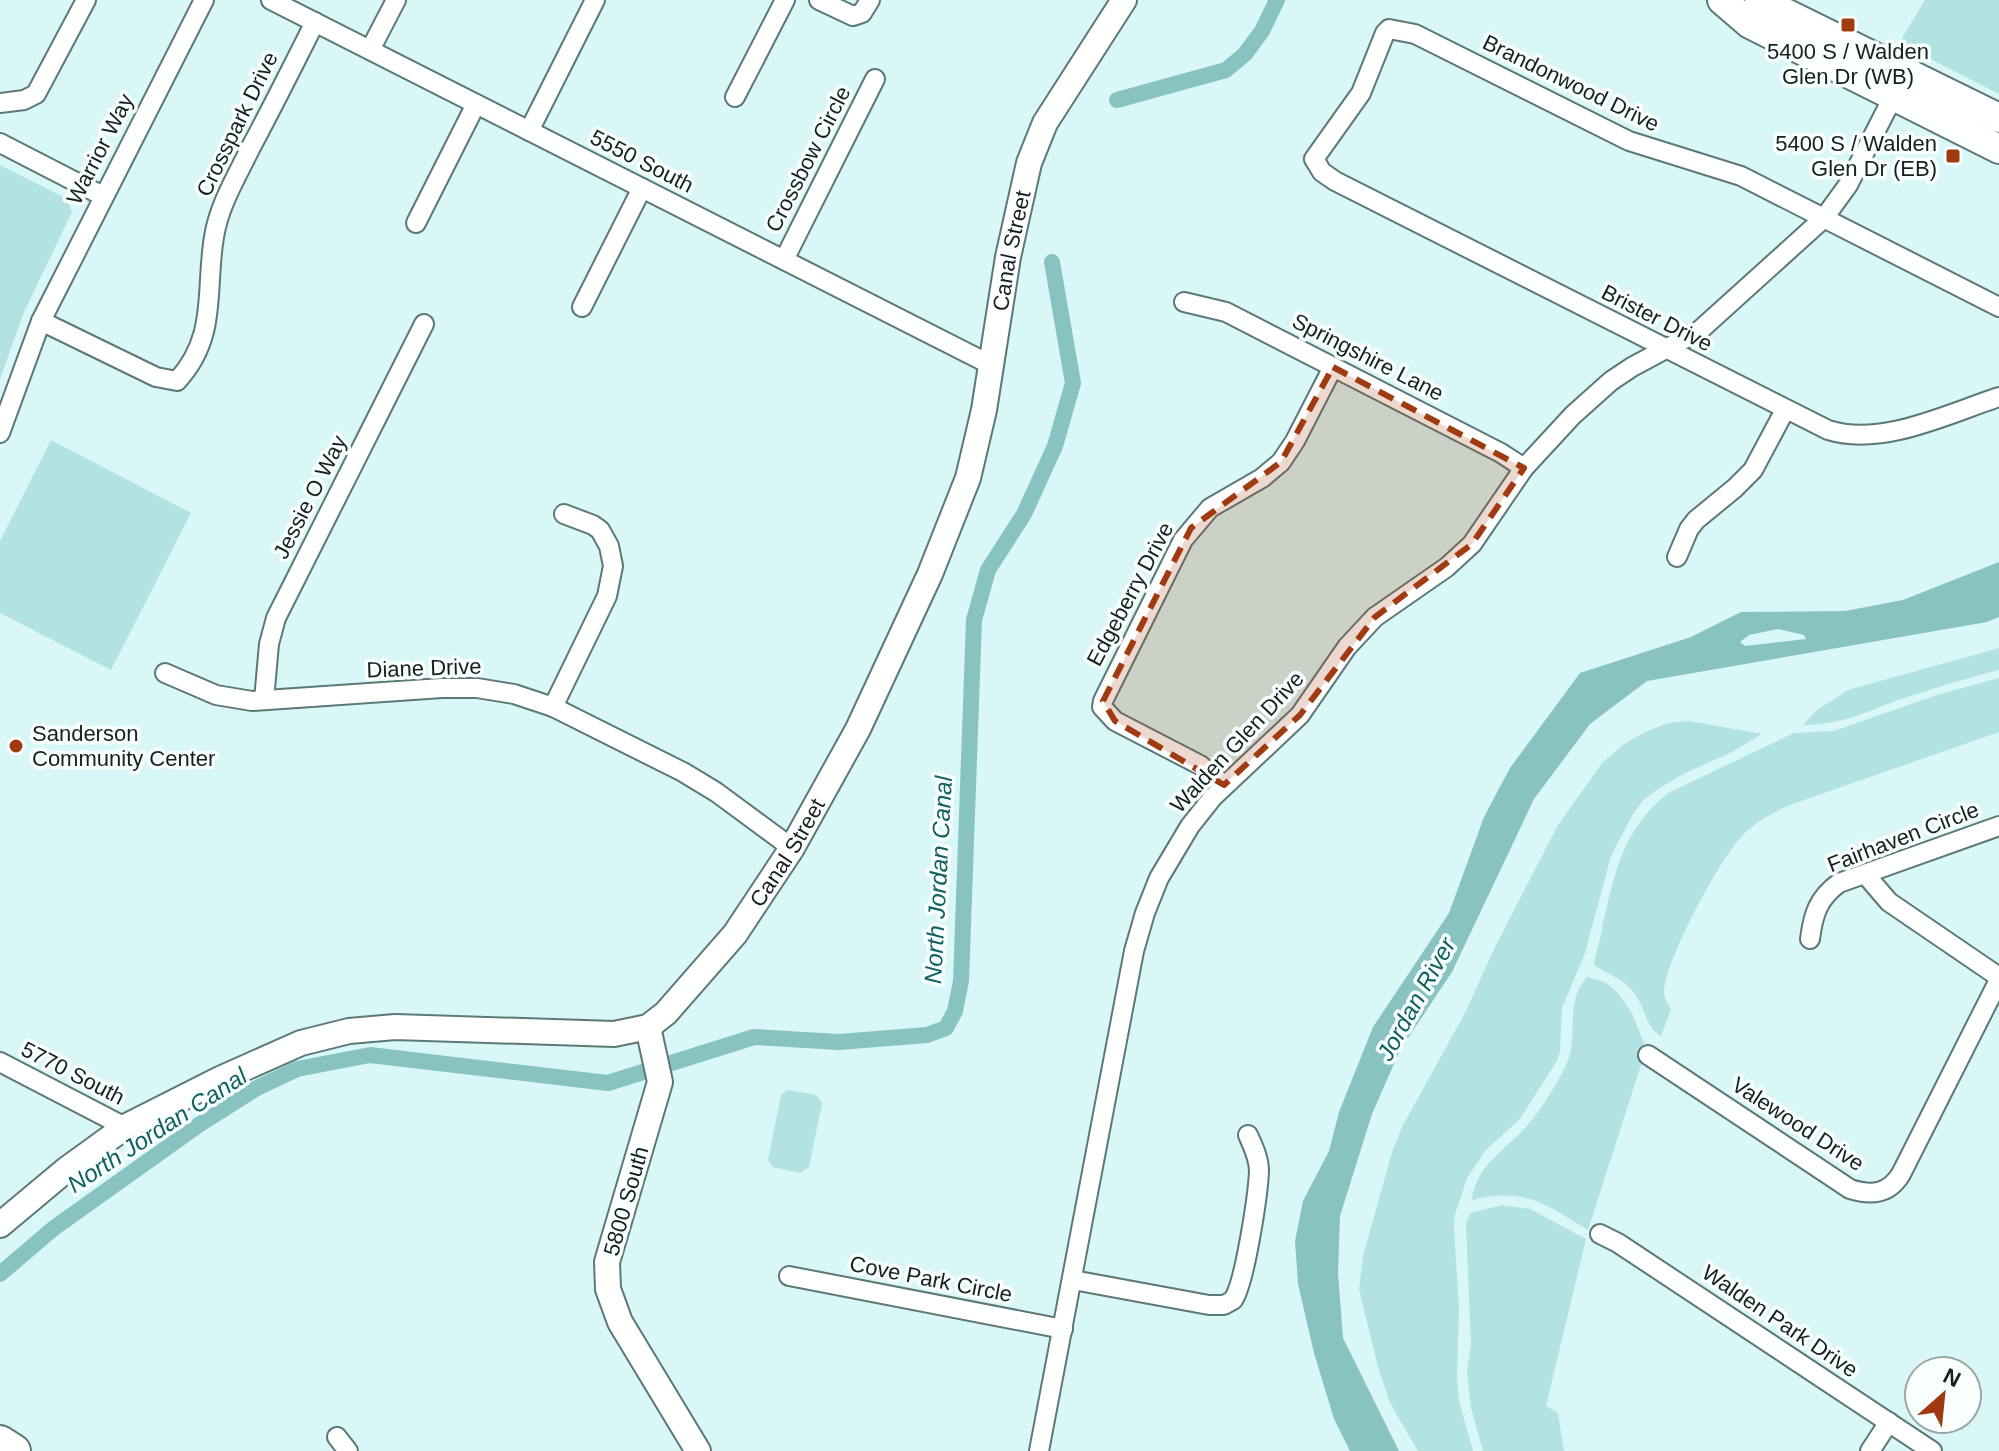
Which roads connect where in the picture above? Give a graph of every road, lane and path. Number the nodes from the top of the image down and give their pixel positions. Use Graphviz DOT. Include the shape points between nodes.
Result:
graph roads {
  1 [pos="86,0"];
  2 [pos="204,0"];
  3 [pos="271,0"];
  4 [pos="396,0"];
  5 [pos="595,0"];
  6 [pos="785,0"];
  7 [pos="819,0"];
  8 [pos="870,0"];
  9 [pos="1124,0"];
  10 [pos="1722,0"];
  11 [pos="1759,0"];
  12 [pos="315,22"];
  13 [pos="370,50"];
  14 [pos="875,79"];
  15 [pos="735,97"];
  16 [pos="1893,97"];
  17 [pos="0,103"];
  18 [pos="476,104"];
  19 [pos="1999,118"];
  20 [pos="529,131"];
  21 [pos="0,143"];
  22 [pos="1999,149"];
  23 [pos="1314,159"];
  24 [pos="642,188"];
  25 [pos="103,196"];
  26 [pos="1824,218"];
  27 [pos="416,223"];
  28 [pos="784,260"];
  29 [pos="1184,302"];
  30 [pos="582,307"];
  31 [pos="1999,307"];
  32 [pos="41,321"];
  33 [pos="424,324"];
  34 [pos="1667,350"];
  35 [pos="991,365"];
  36 [pos="1333,367"];
  37 [pos="1999,397"];
  38 [pos="1785,410"];
  39 [pos="0,433"];
  40 [pos="1524,468"];
  41 [pos="564,514"];
  42 [pos="1677,557"];
  43 [pos="165,673"];
  44 [pos="264,700"];
  45 [pos="553,707"];
  46 [pos="1224,785"];
  47 [pos="1999,826"];
  48 [pos="792,848"];
  49 [pos="1865,874"];
  50 [pos="1810,939"];
  51 [pos="1999,978"];
  52 [pos="648,1027"];
  53 [pos="1648,1055"];
  54 [pos="0,1062"];
  55 [pos="125,1127"];
  56 [pos="1248,1135"];
  57 [pos="0,1225"];
  58 [pos="1600,1234"];
  59 [pos="789,1276"];
  60 [pos="1073,1280"];
  61 [pos="1063,1329"];
  62 [pos="1889,1422"];
  63 [pos="0,1442"];
  64 [pos="14,1451"];
  65 [pos="698,1451"];
  66 [pos="1039,1451"];
  67 [pos="1870,1451"];
  68 [pos="1932,1451"];
  1 -- 17 [label="street" via="36,94"];
  2 -- 25 [label="street, Warrior Way"];
  3 -- 12 [label="street, 5550 South"];
  4 -- 13 [label="street"];
  5 -- 20 [label="street"];
  6 -- 15 [label="street"];
  7 -- 8 [label="street" via="853,16"];
  9 -- 35 [label="street, Canal Street" via="1045,123 1029,163"];
  10 -- 16 [label="main road" via="1750,24"];
  11 -- 19 [label="main road"];
  12 -- 13 [label="street, 5550 South"];
  12 -- 32 [label="street, Crosspark Drive" via="222,208 212,247 205,332 177,381 156,377"];
  13 -- 18 [label="street, 5550 South"];
  14 -- 28 [label="street, Crossbow Circle"];
  16 -- 22 [label="main road"];
  16 -- 26 [label="street, Walden Glen Drive" via="1848,185"];
  18 -- 20 [label="street, 5550 South"];
  18 -- 27 [label="street"];
  20 -- 24 [label="street, 5550 South"];
  21 -- 25 [label="street"];
  23 -- 26 [label="street, Brandonwood Drive" via="1361,93 1385,33 1396,29 1629,141 1735,174"];
  23 -- 34 [label="street, Brister Drive" via="1335,181"];
  24 -- 28 [label="street, 5550 South"];
  24 -- 30 [label="street"];
  25 -- 32 [label="street, Warrior Way"];
  26 -- 31 [label="street, Brandonwood Drive"];
  26 -- 34 [label="street, Walden Glen Drive" via="1699,331"];
  28 -- 35 [label="street, 5550 South"];
  29 -- 36 [label="street, Springshire Lane" via="1226,312"];
  32 -- 39 [label="street, Warrior Way"];
  33 -- 44 [label="street, Jessie O Way" via="276,618"];
  34 -- 38 [label="street, Brister Drive"];
  34 -- 40 [label="street, Walden Glen Drive" via="1611,381"];
  35 -- 48 [label="street, Canal Street" via="968,478 930,574 858,729"];
  36 -- 40 [label="street, Springshire Lane"];
  36 -- 46 [label="street, Edgeberry Drive" via="1281,462 1210,508 1183,540 1103,701 1115,721 1200,765"];
  37 -- 38 [label="street, Brister Drive" via="1869,436 1828,430"];
  38 -- 42 [label="street" via="1753,470 1696,520"];
  40 -- 46 [label="street, Walden Glen Drive" via="1472,544 1375,617 1347,647 1300,715"];
  41 -- 45 [label="street" via="600,530 613,566 607,596"];
  43 -- 44 [label="street, Diane Drive" via="216,695"];
  44 -- 45 [label="street, Diane Drive" via="459,687 514,694"];
  45 -- 48 [label="street, Diane Drive" via="700,781"];
  46 -- 60 [label="street, Walden Glen Drive" via="1178,844 1139,931"];
  47 -- 49 [label="street, Fairhaven Circle"];
  48 -- 52 [label="street, Canal Street" via="735,934 684,995"];
  49 -- 50 [label="street, Fairhaven Circle" via="1839,883 1821,899"];
  49 -- 51 [label="street" via="1889,902"];
  51 -- 53 [label="street, Valewood Drive" via="1901,1174 1884,1191 1850,1189"];
  52 -- 55 [label="street" via="614,1034 422,1027 338,1033 278,1051"];
  52 -- 65 [label="street, 5800 South" via="660,1082 607,1262 608,1289 620,1322"];
  54 -- 55 [label="street, 5770 South"];
  55 -- 57 [label="street"];
  56 -- 60 [label="street" via="1259,1172 1242,1282 1233,1300 1209,1305"];
  58 -- 62 [label="street, Walden Park Drive"];
  59 -- 61 [label="street, Cove Park Circle"];
  60 -- 61 [label="street, Walden Glen Drive"];
  61 -- 66 [label="street, Walden Glen Drive"];
  62 -- 67 [label="street"];
  62 -- 68 [label="street, Walden Park Drive"];
  63 -- 64 [label="highway"];
}
